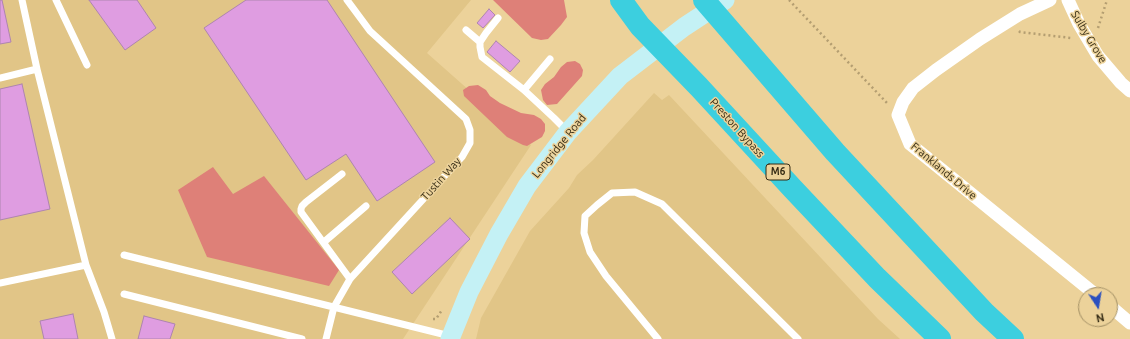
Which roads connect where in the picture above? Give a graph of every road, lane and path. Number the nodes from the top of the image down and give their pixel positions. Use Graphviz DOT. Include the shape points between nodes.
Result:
graph roads {
  1 [pos="22,0"];
  2 [pos="56,0"];
  3 [pos="347,0"];
  4 [pos="621,0"];
  5 [pos="704,0"];
  6 [pos="725,0"];
  7 [pos="789,0"];
  8 [pos="1050,0"];
  9 [pos="1068,0"];
  10 [pos="498,18"];
  11 [pos="466,30"];
  12 [pos="480,42"];
  13 [pos="550,59"];
  14 [pos="87,65"];
  15 [pos="37,69"];
  16 [pos="0,78"];
  17 [pos="524,90"];
  18 [pos="1130,91"];
  19 [pos="898,115"];
  20 [pos="568,132"];
  21 [pos="342,174"];
  22 [pos="366,206"];
  23 [pos="324,242"];
  24 [pos="124,255"];
  25 [pos="86,265"];
  26 [pos="350,279"];
  27 [pos="0,283"];
  28 [pos="1086,287"];
  29 [pos="124,294"];
  30 [pos="334,307"];
  31 [pos="443,309"];
  32 [pos="1118,313"];
  33 [pos="430,320"];
  34 [pos="1130,323"];
  35 [pos="450,337"];
  36 [pos="112,339"];
  37 [pos="302,339"];
  38 [pos="326,339"];
  39 [pos="658,339"];
  40 [pos="798,339"];
  41 [pos="940,339"];
  42 [pos="1013,339"];
  1 -- 15 [label="lane"];
  2 -- 14 [label="lane"];
  3 -- 26 [label="lane, Tustin Way" via="370,31 466,119 470,130 470,143 462,157"];
  4 -- 41 [label="highway, Preston Bypass / M6" via="640,26 793,189 877,278"];
  5 -- 42 [label="highway" via="835,152 984,312"];
  6 -- 20 [label="main road, Longridge Road" via="684,27 620,76"];
  7 -- 19 [label="path"];
  8 -- 19 [label="street" via="1020,14 936,70 913,88"];
  9 -- 18 [label="street, Sulby Grove" via="1098,56"];
  10 -- 12 [label="lane"];
  11 -- 12 [label="lane"];
  12 -- 17 [label="lane" via="482,57"];
  13 -- 17 [label="lane"];
  15 -- 16 [label="lane"];
  15 -- 25 [label="lane"];
  17 -- 20 [label="lane"];
  19 -- 28 [label="street, Franklands Drive" via="910,144"];
  20 -- 35 [label="main road, Longridge Road" via="527,186 499,234 469,292"];
  21 -- 23 [label="lane" via="300,209"];
  22 -- 23 [label="lane"];
  23 -- 26 [label="lane"];
  24 -- 30 [label="lane"];
  25 -- 27 [label="lane"];
  25 -- 36 [label="lane"];
  26 -- 30 [label="lane, Tustin Way"];
  29 -- 37 [label="lane"];
  30 -- 35 [label="lane"];
  30 -- 38 [label="lane, Tustin Way"];
  31 -- 33 [label="path" via="436,319"];
  32 -- 34 [label="street"];
  39 -- 40 [label="lane" via="606,276 590,252 584,233 585,216 612,194 635,192 662,204"];
}
